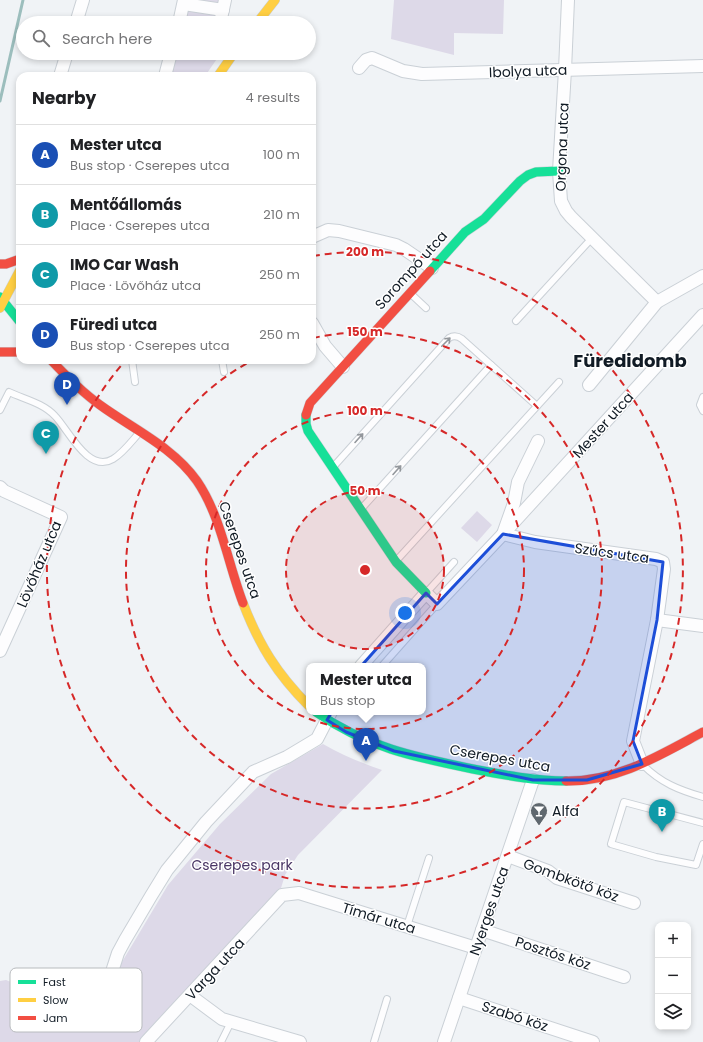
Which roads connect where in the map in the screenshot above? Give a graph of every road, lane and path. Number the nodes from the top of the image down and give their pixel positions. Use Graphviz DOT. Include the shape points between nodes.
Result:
graph roads {
  1 [pos="83,0"];
  2 [pos="275,0"];
  3 [pos="568,0"];
  4 [pos="184,2"];
  5 [pos="224,5"];
  6 [pos="78,16"];
  7 [pos="181,16"];
  8 [pos="222,16"];
  9 [pos="262,16"];
  10 [pos="65,60"];
  11 [pos="169,60"];
  12 [pos="229,60"];
  13 [pos="703,66"];
  14 [pos="359,68"];
  15 [pos="565,70"];
  16 [pos="61,72"];
  17 [pos="166,72"];
  18 [pos="221,72"];
  19 [pos="559,171"];
  20 [pos="316,235"];
  21 [pos="592,238"];
  22 [pos="16,260"];
  23 [pos="0,264"];
  24 [pos="432,268"];
  25 [pos="703,276"];
  26 [pos="16,277"];
  27 [pos="409,293"];
  28 [pos="1,302"];
  29 [pos="657,302"];
  30 [pos="426,308"];
  31 [pos="703,315"];
  32 [pos="16,318"];
  33 [pos="516,321"];
  34 [pos="316,330"];
  35 [pos="16,350"];
  36 [pos="0,352"];
  37 [pos="53,364"];
  38 [pos="133,364"];
  39 [pos="223,364"];
  40 [pos="491,365"];
  41 [pos="343,367"];
  42 [pos="224,372"];
  43 [pos="135,382"];
  44 [pos="559,382"];
  45 [pos="588,385"];
  46 [pos="703,397"];
  47 [pos="537,406"];
  48 [pos="0,410"];
  49 [pos="703,411"];
  50 [pos="140,432"];
  51 [pos="538,440"];
  52 [pos="332,467"];
  53 [pos="1,492"];
  54 [pos="361,509"];
  55 [pos="503,534"];
  56 [pos="396,562"];
  57 [pos="454,562"];
  58 [pos="426,593"];
  59 [pos="437,604"];
  60 [pos="657,620"];
  61 [pos="703,626"];
  62 [pos="0,651"];
  63 [pos="364,663"];
  64 [pos="385,663"];
  65 [pos="306,703"];
  66 [pos="329,716"];
  67 [pos="703,732"];
  68 [pos="642,764"];
  69 [pos="533,780"];
  70 [pos="703,797"];
  71 [pos="703,823"];
  72 [pos="703,844"];
  73 [pos="508,856"];
  74 [pos="429,858"];
  75 [pos="282,895"];
  76 [pos="634,903"];
  77 [pos="407,926"];
  78 [pos="482,930"];
  79 [pos="476,948"];
  80 [pos="113,968"];
  81 [pos="624,976"];
  82 [pos="191,996"];
  83 [pos="387,998"];
  84 [pos="459,998"];
  85 [pos="231,1022"];
  86 [pos="281,1039"];
  87 [pos="146,1042"];
  88 [pos="221,1042"];
  89 [pos="300,1042"];
  90 [pos="374,1042"];
  91 [pos="444,1042"];
  92 [pos="593,1042"];
  1 -- 6 [label="street"];
  2 -- 9 [label="street"];
  3 -- 15 [label="street, Orgona utca"];
  4 -- 5 [label="street"];
  4 -- 7 [label="street"];
  5 -- 8 [label="street"];
  10 -- 16 [label="street"];
  11 -- 17 [label="street"];
  12 -- 18 [label="street"];
  13 -- 15 [label="street, Ibolya utca"];
  14 -- 15 [label="street, Ibolya utca" via="366,60 372,58 403,71 422,74"];
  15 -- 19 [label="street, Orgona utca"];
  19 -- 21 [label="street, Orgona utca" via="562,206"];
  19 -- 24 [label="street, Sorompó utca" via="536,172 520,181 484,219 461,236"];
  20 -- 24 [label="street" via="328,230 339,230 400,246"];
  21 -- 29 [label="street, Orgona utca"];
  21 -- 33 [label="lane"];
  22 -- 23 [label="street"];
  24 -- 27 [label="street, Sorompó utca"];
  25 -- 29 [label="street"];
  26 -- 28 [label="street"];
  27 -- 30 [label="lane"];
  27 -- 41 [label="street, Sorompó utca"];
  28 -- 32 [label="street"];
  29 -- 45 [label="street"];
  31 -- 55 [label="street, Mester utca"];
  34 -- 41 [label="street" via="325,346"];
  35 -- 36 [label="street"];
  37 -- 50 [label="street, Cserepes utca" via="85,394"];
  38 -- 43 [label="lane"];
  39 -- 42 [label="lane"];
  40 -- 47 [label="lane"];
  52 -- 40 [label="lane, one-way" via="452,336 459,337"];
  54 -- 40 [label="lane, one-way"];
  41 -- 52 [label="street, Sorompó utca" via="310,403 306,414 308,431"];
  44 -- 47 [label="lane"];
  46 -- 49 [label="lane" via="700,405"];
  47 -- 56 [label="lane"];
  48 -- 50 [label="lane" via="9,392 46,408 56,416 84,453 102,462 112,460"];
  50 -- 65 [label="street, Cserepes utca" via="181,462 196,480 216,517 253,629 276,669"];
  51 -- 55 [label="street, Mester utca" via="518,482"];
  52 -- 54 [label="street, Sorompó utca"];
  53 -- 62 [label="street, Lövőház utca" via="61,517"];
  54 -- 56 [label="street, Sorompó utca"];
  55 -- 59 [label="street, Mester utca"];
  55 -- 60 [label="street, Szűcs utca" via="535,542 663,562"];
  56 -- 58 [label="street, Sorompó utca"];
  57 -- 58 [label="lane"];
  58 -- 59 [label="street"];
  58 -- 63 [label="street"];
  59 -- 64 [label="lane"];
  60 -- 61 [label="street"];
  60 -- 68 [label="street, Szűcs utca" via="633,741"];
  66 -- 69 [label="street, Cserepes utca" via="346,732 394,751 422,759"];
  66 -- 80 [label="street" via="317,739 287,757 253,772 206,822 167,870 125,940"];
  67 -- 68 [label="street, Cserepes utca"];
  68 -- 69 [label="street, Cserepes utca" via="625,772 588,780"];
  68 -- 70 [label="lane" via="653,776 674,788"];
  69 -- 73 [label="street, Nyerges utca"];
  71 -- 72 [label="lane" via="624,802 611,844 696,866"];
  73 -- 76 [label="street, Gombkötő köz" via="548,871 557,878"];
  73 -- 78 [label="street, Nyerges utca"];
  74 -- 77 [label="lane"];
  75 -- 77 [label="street, Tímár utca" via="299,893"];
  75 -- 82 [label="street, Varga utca"];
  77 -- 79 [label="street, Tímár utca"];
  78 -- 79 [label="street, Nyerges utca"];
  78 -- 81 [label="street, Posztós köz"];
  79 -- 84 [label="street, Nyerges utca"];
  82 -- 85 [label="street" via="222,1019"];
  82 -- 87 [label="street, Varga utca"];
  83 -- 90 [label="lane"];
  84 -- 91 [label="street, Nyerges utca"];
  84 -- 92 [label="street, Szabó köz"];
  85 -- 86 [label="street"];
  85 -- 88 [label="lane"];
  86 -- 89 [label="street"];
}
